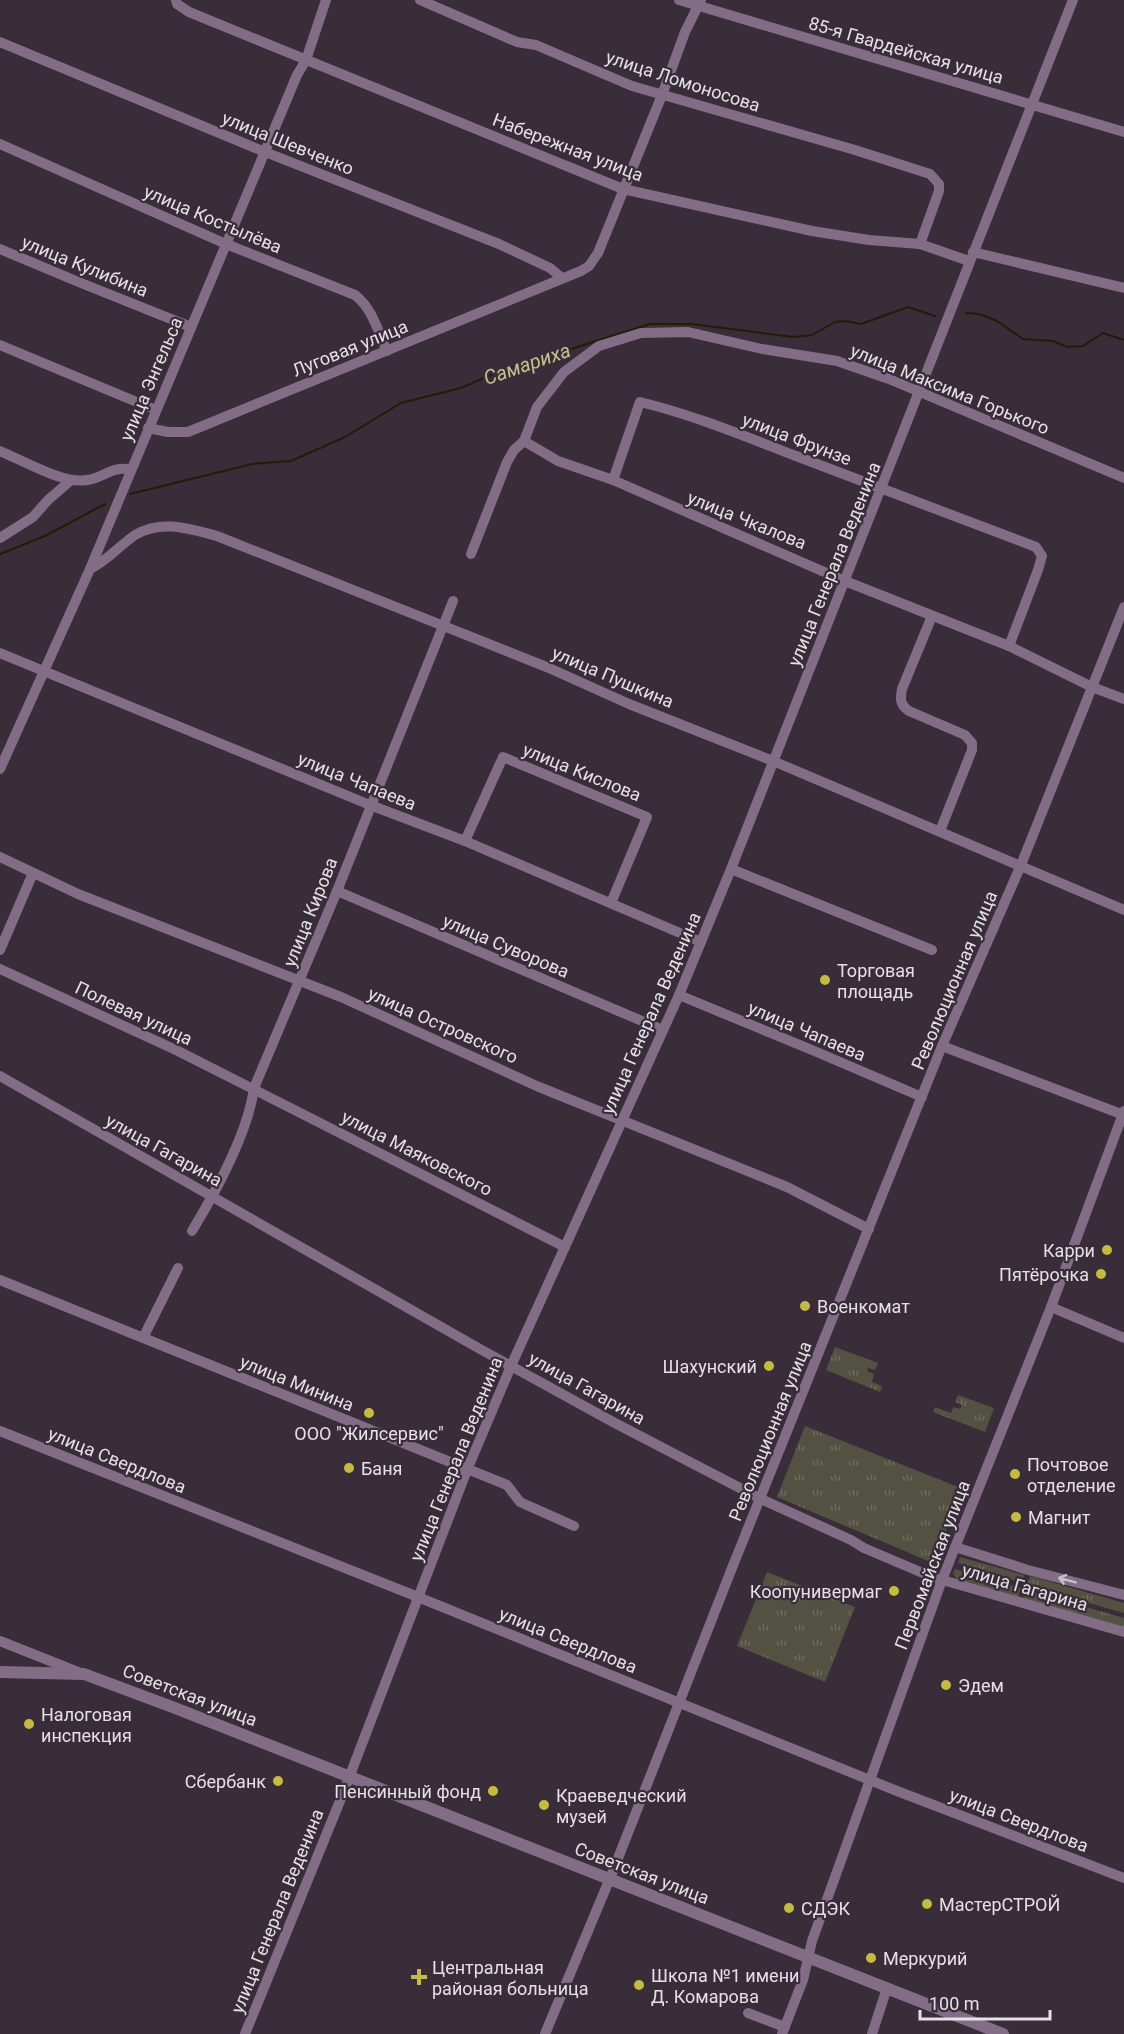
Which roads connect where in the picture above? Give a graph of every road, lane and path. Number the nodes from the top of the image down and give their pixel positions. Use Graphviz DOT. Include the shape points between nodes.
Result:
graph roads {
  1 [pos="176,0"];
  2 [pos="326,0"];
  3 [pos="420,0"];
  4 [pos="679,0"];
  5 [pos="1073,0"];
  6 [pos="700,4"];
  7 [pos="0,42"];
  8 [pos="306,60"];
  9 [pos="662,95"];
  10 [pos="1033,105"];
  11 [pos="1124,132"];
  12 [pos="0,144"];
  13 [pos="265,152"];
  14 [pos="623,189"];
  15 [pos="226,244"];
  16 [pos="920,244"];
  17 [pos="0,249"];
  18 [pos="971,257"];
  19 [pos="562,278"];
  20 [pos="1124,288"];
  21 [pos="191,327"];
  22 [pos="0,345"];
  23 [pos="387,351"];
  24 [pos="920,392"];
  25 [pos="156,410"];
  26 [pos="148,428"];
  27 [pos="524,441"];
  28 [pos="0,451"];
  29 [pos="131,469"];
  30 [pos="1124,478"];
  31 [pos="613,480"];
  32 [pos="70,481"];
  33 [pos="882,488"];
  34 [pos="0,538"];
  35 [pos="471,554"];
  36 [pos="90,569"];
  37 [pos="845,580"];
  38 [pos="453,601"];
  39 [pos="1124,608"];
  40 [pos="932,616"];
  41 [pos="443,625"];
  42 [pos="1009,646"];
  43 [pos="0,653"];
  44 [pos="44,673"];
  45 [pos="1092,687"];
  46 [pos="1124,699"];
  47 [pos="773,761"];
  48 [pos="1,765"];
  49 [pos="370,805"];
  50 [pos="940,831"];
  51 [pos="465,841"];
  52 [pos="0,857"];
  53 [pos="1022,865"];
  54 [pos="731,869"];
  55 [pos="33,873"];
  56 [pos="337,891"];
  57 [pos="611,903"];
  58 [pos="1124,910"];
  59 [pos="701,942"];
  60 [pos="0,950"];
  61 [pos="932,950"];
  62 [pos="0,969"];
  63 [pos="299,981"];
  64 [pos="679,995"];
  65 [pos="663,1030"];
  66 [pos="942,1046"];
  67 [pos="0,1076"];
  68 [pos="254,1088"];
  69 [pos="922,1097"];
  70 [pos="1124,1113"];
  71 [pos="623,1121"];
  72 [pos="213,1196"];
  73 [pos="869,1229"];
  74 [pos="192,1231"];
  75 [pos="565,1247"];
  76 [pos="178,1268"];
  77 [pos="0,1280"];
  78 [pos="1051,1307"];
  79 [pos="143,1338"];
  80 [pos="1124,1338"];
  81 [pos="511,1366"];
  82 [pos="0,1431"];
  83 [pos="467,1470"];
  84 [pos="761,1499"];
  85 [pos="574,1526"];
  86 [pos="955,1547"];
  87 [pos="942,1580"];
  88 [pos="1124,1595"];
  89 [pos="417,1597"];
  90 [pos="1124,1632"];
  91 [pos="0,1641"];
  92 [pos="0,1672"];
  93 [pos="84,1674"];
  94 [pos="679,1702"];
  95 [pos="349,1776"];
  96 [pos="870,1779"];
  97 [pos="1124,1878"];
  98 [pos="610,1880"];
  99 [pos="808,1956"];
  100 [pos="887,1988"];
  101 [pos="748,2013"];
  102 [pos="783,2031"];
  103 [pos="246,2034"];
  104 [pos="545,2034"];
  105 [pos="872,2034"];
  106 [pos="1003,2034"];
  1 -- 8 [label="street, Набережная улица" via="189,12"];
  2 -- 8 [label="street, улица Энгельса"];
  3 -- 9 [label="street, улица Ломоносова" via="517,42 536,45"];
  4 -- 6 [label="street, 85-я Гвардейская улица"];
  5 -- 10 [label="street, улица Генерала Веденина"];
  6 -- 9 [label="street"];
  6 -- 10 [label="street, 85-я Гвардейская улица"];
  7 -- 13 [label="street, улица Шевченко"];
  8 -- 13 [label="street, улица Энгельса"];
  8 -- 14 [label="street, Набережная улица"];
  9 -- 14 [label="street"];
  9 -- 16 [label="street, улица Ломоносова" via="930,174 939,184 939,191"];
  10 -- 11 [label="street, 85-я Гвардейская улица"];
  10 -- 18 [label="street, улица Генерала Веденина"];
  12 -- 15 [label="street, улица Костылёва"];
  13 -- 15 [label="street, улица Энгельса"];
  13 -- 19 [label="street, улица Шевченко" via="499,244 550,268"];
  14 -- 16 [label="street, Набережная улица" via="812,231"];
  14 -- 19 [label="street" via="598,253 589,266"];
  15 -- 21 [label="street, улица Энгельса"];
  15 -- 23 [label="street, улица Костылёва" via="355,296 369,310"];
  16 -- 18 [label="street, Набережная улица"];
  17 -- 21 [label="street, улица Кулибина"];
  18 -- 20 [label="street, Набережная улица"];
  18 -- 24 [label="street, улица Генерала Веденина"];
  19 -- 23 [label="street, Луговая улица"];
  21 -- 25 [label="street, улица Энгельса"];
  22 -- 25 [label="street"];
  23 -- 26 [label="street, Луговая улица" via="188,432"];
  24 -- 27 [label="street, улица Максима Горького" via="837,361 688,332 641,333 599,346 564,372 537,407"];
  24 -- 30 [label="street, улица Максима Горького"];
  24 -- 33 [label="street, улица Генерала Веденина"];
  25 -- 26 [label="street, улица Энгельса"];
  26 -- 29 [label="street, улица Энгельса"];
  27 -- 31 [label="street, улица Чкалова" via="558,461"];
  27 -- 35 [label="street" via="507,462"];
  28 -- 32 [label="street"];
  29 -- 32 [label="street" via="118,468 89,480"];
  29 -- 36 [label="street, улица Энгельса"];
  31 -- 33 [label="street, улица Фрунзе" via="640,402 678,411"];
  31 -- 37 [label="street, улица Чкалова"];
  32 -- 34 [label="street" via="33,518"];
  33 -- 37 [label="street, улица Генерала Веденина"];
  33 -- 42 [label="street, улица Фрунзе" via="1040,551 1038,570"];
  36 -- 41 [label="street, улица Пушкина" via="137,534 174,525 217,536"];
  36 -- 44 [label="street, улица Энгельса"];
  37 -- 40 [label="street, улица Чкалова"];
  37 -- 47 [label="street, улица Генерала Веденина"];
  38 -- 41 [label="street, улица Кирова"];
  39 -- 45 [label="street, Революционная улица"];
  40 -- 42 [label="street, улица Чкалова"];
  40 -- 50 [label="street" via="900,699 904,708 965,735 972,743"];
  41 -- 47 [label="street, улица Пушкина"];
  41 -- 49 [label="street, улица Кирова"];
  42 -- 45 [label="street, улица Чкалова"];
  43 -- 44 [label="street, улица Чапаева"];
  44 -- 48 [label="street, улица Энгельса"];
  44 -- 49 [label="street, улица Чапаева"];
  45 -- 46 [label="street, улица Чкалова"];
  45 -- 53 [label="street, Революционная улица"];
  47 -- 50 [label="street, улица Пушкина"];
  47 -- 54 [label="street, улица Генерала Веденина"];
  49 -- 51 [label="street, улица Чапаева"];
  49 -- 56 [label="street, улица Кирова"];
  50 -- 53 [label="street, улица Пушкина"];
  51 -- 57 [label="street, улица Чапаева"];
  51 -- 57 [label="street, улица Кислова" via="502,757 647,817"];
  52 -- 55 [label="street, улица Островского"];
  53 -- 58 [label="street, улица Пушкина"];
  53 -- 66 [label="street, Революционная улица"];
  54 -- 59 [label="street, улица Генерала Веденина"];
  54 -- 61 [label="street"];
  55 -- 60 [label="street"];
  55 -- 63 [label="street, улица Островского"];
  56 -- 63 [label="street, улица Кирова"];
  56 -- 65 [label="street, улица Суворова"];
  57 -- 59 [label="street, улица Чапаева"];
  59 -- 64 [label="street, улица Генерала Веденина"];
  62 -- 68 [label="street, Полевая улица"];
  63 -- 68 [label="street, улица Кирова"];
  63 -- 71 [label="street, улица Островского"];
  64 -- 65 [label="street, улица Генерала Веденина"];
  64 -- 69 [label="street, улица Чапаева"];
  65 -- 71 [label="street, улица Генерала Веденина"];
  66 -- 69 [label="street, Революционная улица"];
  66 -- 70 [label="street"];
  67 -- 72 [label="street, улица Гагарина"];
  68 -- 72 [label="street, улица Кирова" via="249,1116"];
  68 -- 75 [label="street, улица Маяковского"];
  69 -- 73 [label="street, Революционная улица"];
  70 -- 78 [label="street, Первомайская улица"];
  71 -- 73 [label="street, улица Островского" via="787,1186"];
  71 -- 75 [label="street, улица Генерала Веденина"];
  72 -- 74 [label="street, улица Кирова"];
  72 -- 81 [label="street, улица Гагарина"];
  73 -- 84 [label="street, Революционная улица"];
  75 -- 81 [label="street, улица Генерала Веденина"];
  76 -- 79 [label="street"];
  77 -- 79 [label="street, улица Минина"];
  78 -- 80 [label="street"];
  78 -- 86 [label="street, Первомайская улица"];
  79 -- 83 [label="street, улица Минина"];
  81 -- 83 [label="street, улица Генерала Веденина"];
  81 -- 84 [label="street, улица Гагарина"];
  82 -- 89 [label="street, улица Свердлова"];
  83 -- 85 [label="street, улица Минина" via="507,1485 520,1502"];
  83 -- 89 [label="street, улица Генерала Веденина"];
  84 -- 87 [label="street, улица Гагарина"];
  84 -- 94 [label="street, Революционная улица"];
  86 -- 87 [label="street, Первомайская улица"];
  88 -- 86 [label="street, улица Гагарина, one-way"];
  87 -- 90 [label="street, улица Гагарина"];
  87 -- 96 [label="street, Первомайская улица"];
  89 -- 94 [label="street, улица Свердлова"];
  89 -- 95 [label="street, улица Генерала Веденина"];
  91 -- 93 [label="street, Советская улица"];
  92 -- 93 [label="street"];
  93 -- 95 [label="street, Советская улица"];
  94 -- 96 [label="street, улица Свердлова"];
  94 -- 98 [label="street, Революционная улица"];
  95 -- 98 [label="street, Советская улица"];
  95 -- 103 [label="street, улица Генерала Веденина"];
  96 -- 97 [label="street, улица Свердлова"];
  96 -- 99 [label="street, Первомайская улица"];
  98 -- 99 [label="street, Советская улица"];
  98 -- 104 [label="street, Революционная улица"];
  99 -- 100 [label="street, Советская улица"];
  99 -- 102 [label="street, Первомайская улица"];
  100 -- 105 [label="street"];
  100 -- 106 [label="street, Советская улица"];
  101 -- 102 [label="street"];
}
